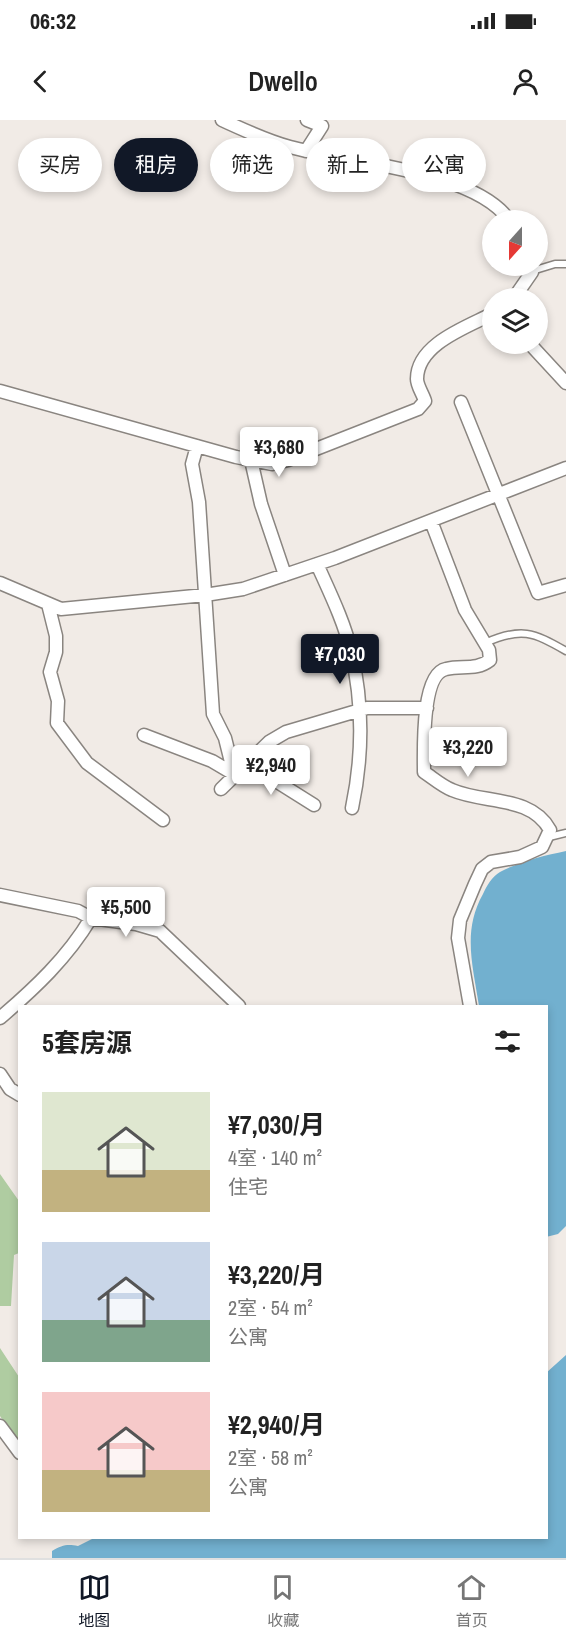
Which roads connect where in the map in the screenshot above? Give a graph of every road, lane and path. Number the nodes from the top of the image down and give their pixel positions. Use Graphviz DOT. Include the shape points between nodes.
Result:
graph roads {
  1 [pos="222,120"];
  2 [pos="307,120"];
  3 [pos="314,138"];
  4 [pos="306,151"];
  5 [pos="390,168"];
  6 [pos="499,210"];
  7 [pos="566,264"];
  8 [pos="548,265"];
  9 [pos="482,319"];
  10 [pos="539,354"];
  11 [pos="566,383"];
  12 [pos="0,391"];
  13 [pos="461,402"];
  14 [pos="197,446"];
  15 [pos="251,460"];
  16 [pos="566,468"];
  17 [pos="496,494"];
  18 [pos="431,521"];
  19 [pos="317,564"];
  20 [pos="285,575"];
  21 [pos="0,583"];
  22 [pos="566,585"];
  23 [pos="205,595"];
  24 [pos="48,604"];
  25 [pos="485,643"];
  26 [pos="566,651"];
  27 [pos="427,708"];
  28 [pos="359,712"];
  29 [pos="144,735"];
  30 [pos="254,758"];
  31 [pos="234,774"];
  32 [pos="221,789"];
  33 [pos="314,805"];
  34 [pos="352,808"];
  35 [pos="163,820"];
  36 [pos="566,833"];
  37 [pos="549,837"];
  38 [pos="0,895"];
  39 [pos="91,918"];
  40 [pos="237,1005"];
  41 [pos="470,1005"];
  42 [pos="0,1018"];
  43 [pos="0,1074"];
  44 [pos="18,1094"];
  45 [pos="0,1426"];
  46 [pos="18,1450"];
  1 -- 4 [label="street"];
  2 -- 3 [label="street" via="322,126"];
  5 -- 6 [label="street" via="474,192"];
  7 -- 8 [label="lane"];
  9 -- 15 [label="street" via="438,342 426,356 417,382 425,401 418,409 288,460 272,464"];
  10 -- 11 [label="street"];
  12 -- 14 [label="street"];
  13 -- 17 [label="street" via="488,462"];
  14 -- 15 [label="street"];
  14 -- 23 [label="street" via="192,464 199,502"];
  15 -- 20 [label="street"];
  16 -- 17 [label="street"];
  17 -- 18 [label="street"];
  17 -- 22 [label="street" via="520,541 538,593"];
  18 -- 19 [label="street"];
  18 -- 25 [label="street" via="465,610"];
  19 -- 20 [label="street"];
  19 -- 28 [label="street" via="351,651"];
  20 -- 23 [label="street" via="243,589"];
  21 -- 24 [label="street"];
  23 -- 24 [label="street" via="61,609"];
  23 -- 31 [label="street" via="213,714 225,738"];
  24 -- 35 [label="street" via="56,636 50,672 58,701 57,723 87,763"];
  25 -- 26 [label="lane" via="510,632 525,633"];
  25 -- 27 [label="street" via="490,660 482,666 443,669 437,673 428,690"];
  27 -- 28 [label="street" via="367,708"];
  27 -- 37 [label="street" via="424,772 453,791 538,814 550,830"];
  28 -- 30 [label="street" via="286,732"];
  28 -- 34 [label="street" via="361,762"];
  29 -- 31 [label="street" via="212,761"];
  30 -- 31 [label="street"];
  30 -- 33 [label="street" via="279,783"];
  31 -- 32 [label="street"];
  36 -- 37 [label="lane"];
  37 -- 41 [label="street" via="532,853 491,862 482,869 460,920 458,938"];
  38 -- 39 [label="street" via="78,910"];
  39 -- 40 [label="street" via="160,931"];
  39 -- 42 [label="street" via="52,971"];
  43 -- 44 [label="street"];
  45 -- 46 [label="street"];
}
